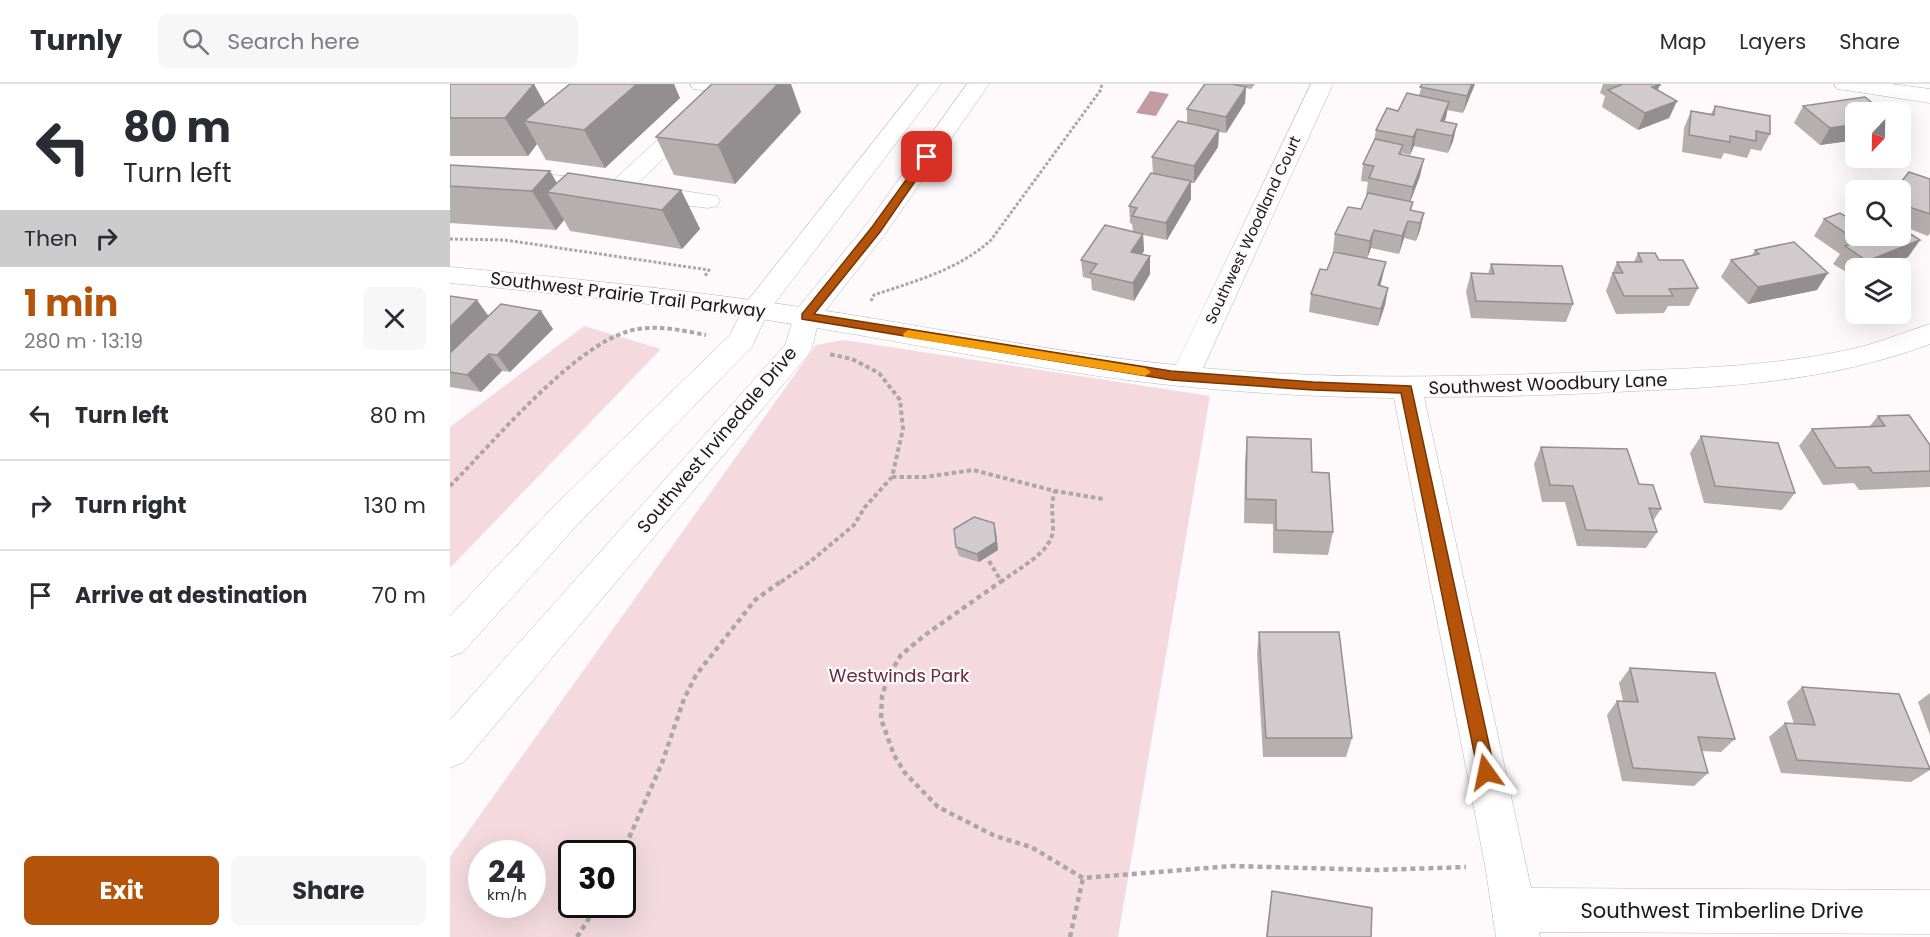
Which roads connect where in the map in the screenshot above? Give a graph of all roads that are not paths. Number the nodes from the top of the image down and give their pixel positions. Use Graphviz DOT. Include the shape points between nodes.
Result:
graph roads {
  1 [pos="701,84"];
  2 [pos="930,84"];
  3 [pos="978,84"];
  4 [pos="1322,84"];
  5 [pos="1845,84"];
  6 [pos="1930,96"];
  7 [pos="450,177"];
  8 [pos="619,188"];
  9 [pos="708,201"];
  10 [pos="450,275"];
  11 [pos="755,310"];
  12 [pos="806,317"];
  13 [pos="1930,334"];
  14 [pos="1185,376"];
  15 [pos="1407,389"];
  16 [pos="450,640"];
  17 [pos="450,749"];
  18 [pos="1930,912"];
  19 [pos="1516,924"];
  1 -- 8 [label="street" via="727,87"];
  2 -- 11 [label="street"];
  3 -- 12 [label="street, Southwest Irvinedale Drive" via="876,229"];
  4 -- 14 [label="street, Southwest Woodland Court"];
  5 -- 6 [label="street"];
  7 -- 8 [label="street" via="502,177"];
  8 -- 9 [label="street"];
  10 -- 11 [label="street, Southwest Prairie Trail Parkway"];
  11 -- 12 [label="street, Southwest Prairie Trail Parkway"];
  11 -- 16 [label="street" via="742,340 566,515"];
  12 -- 14 [label="street, Southwest Woodbury Lane"];
  12 -- 17 [label="street, Southwest Irvinedale Drive" via="798,348"];
  13 -- 15 [label="street, Southwest Woodbury Lane" via="1852,359 1779,372"];
  14 -- 15 [label="street, Southwest Woodbury Lane"];
  15 -- 19 [label="street"];
  18 -- 19 [label="street, Southwest Timberline Drive"];
}
